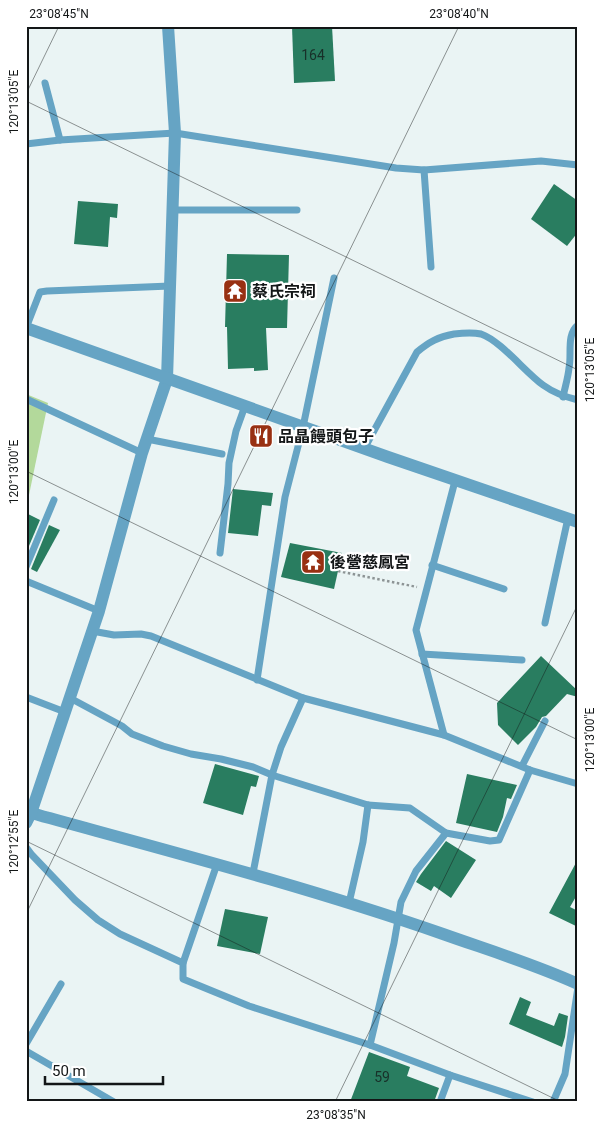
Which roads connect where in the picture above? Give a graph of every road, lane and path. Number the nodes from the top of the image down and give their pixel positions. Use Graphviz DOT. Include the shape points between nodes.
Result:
graph roads {
  1 [pos="168,26"];
  2 [pos="45,83"];
  3 [pos="175,133"];
  4 [pos="60,140"];
  5 [pos="26,144"];
  6 [pos="578,165"];
  7 [pos="424,170"];
  8 [pos="172,210"];
  9 [pos="297,210"];
  10 [pos="431,267"];
  11 [pos="334,278"];
  12 [pos="170,286"];
  13 [pos="578,325"];
  14 [pos="26,328"];
  15 [pos="167,379"];
  16 [pos="563,396"];
  17 [pos="26,399"];
  18 [pos="578,400"];
  19 [pos="245,406"];
  20 [pos="303,427"];
  21 [pos="147,439"];
  22 [pos="364,449"];
  23 [pos="142,453"];
  24 [pos="222,454"];
  25 [pos="455,481"];
  26 [pos="54,500"];
  27 [pos="573,520"];
  28 [pos="220,554"];
  29 [pos="432,565"];
  30 [pos="26,567"];
  31 [pos="338,571"];
  32 [pos="26,581"];
  33 [pos="426,588"];
  34 [pos="504,588"];
  35 [pos="99,611"];
  36 [pos="545,622"];
  37 [pos="92,631"];
  38 [pos="422,654"];
  39 [pos="522,660"];
  40 [pos="257,680"];
  41 [pos="26,697"];
  42 [pos="70,698"];
  43 [pos="303,698"];
  44 [pos="65,712"];
  45 [pos="544,721"];
  46 [pos="444,735"];
  47 [pos="522,766"];
  48 [pos="530,770"];
  49 [pos="272,775"];
  50 [pos="578,784"];
  51 [pos="368,805"];
  52 [pos="29,818"];
  53 [pos="446,833"];
  54 [pos="26,847"];
  55 [pos="218,864"];
  56 [pos="253,873"];
  57 [pos="349,903"];
  58 [pos="397,918"];
  59 [pos="183,963"];
  60 [pos="61,984"];
  61 [pos="578,986"];
  62 [pos="26,1044"];
  63 [pos="370,1045"];
  64 [pos="26,1051"];
  65 [pos="450,1076"];
  66 [pos="114,1102"];
  67 [pos="440,1102"];
  68 [pos="533,1102"];
  69 [pos="553,1102"];
  1 -- 3 [label="street"];
  2 -- 4 [label="lane"];
  3 -- 4 [label="lane"];
  3 -- 7 [label="lane"];
  3 -- 8 [label="street"];
  4 -- 5 [label="lane"];
  6 -- 7 [label="lane" via="541,161"];
  7 -- 10 [label="lane"];
  8 -- 9 [label="lane"];
  8 -- 12 [label="street"];
  11 -- 20 [label="lane"];
  12 -- 14 [label="lane" via="40,292"];
  12 -- 15 [label="street"];
  13 -- 16 [label="lane" via="571,337 570,366"];
  14 -- 15 [label="street"];
  15 -- 19 [label="street"];
  15 -- 21 [label="street"];
  16 -- 18 [label="lane"];
  16 -- 22 [label="lane" via="543,385 495,342 481,334 464,332 439,337 417,352"];
  17 -- 23 [label="lane"];
  19 -- 20 [label="street"];
  19 -- 28 [label="lane" via="229,463"];
  20 -- 22 [label="street"];
  20 -- 40 [label="lane" via="284,497"];
  21 -- 23 [label="street"];
  21 -- 24 [label="lane"];
  22 -- 25 [label="street"];
  23 -- 35 [label="street"];
  25 -- 27 [label="street"];
  25 -- 29 [label="lane"];
  26 -- 30 [label="lane"];
  27 -- 36 [label="lane"];
  29 -- 33 [label="lane"];
  29 -- 34 [label="lane"];
  31 -- 33 [label="path"];
  32 -- 35 [label="lane"];
  33 -- 38 [label="lane" via="416,630"];
  35 -- 37 [label="street"];
  37 -- 40 [label="lane" via="151,636"];
  37 -- 42 [label="street"];
  38 -- 39 [label="lane"];
  38 -- 46 [label="lane"];
  40 -- 43 [label="lane"];
  41 -- 44 [label="lane"];
  42 -- 44 [label="street"];
  42 -- 49 [label="lane" via="132,734 163,746 253,767"];
  43 -- 46 [label="lane"];
  43 -- 49 [label="lane"];
  44 -- 52 [label="street"];
  45 -- 47 [label="lane"];
  46 -- 47 [label="lane"];
  47 -- 48 [label="lane"];
  48 -- 50 [label="lane"];
  48 -- 53 [label="lane" via="499,840"];
  49 -- 51 [label="lane"];
  49 -- 56 [label="lane"];
  51 -- 53 [label="lane" via="410,808"];
  51 -- 57 [label="lane"];
  52 -- 55 [label="street"];
  53 -- 58 [label="lane" via="416,871"];
  54 -- 59 [label="lane" via="98,920 120,934"];
  55 -- 56 [label="street"];
  55 -- 59 [label="lane"];
  56 -- 57 [label="street"];
  57 -- 58 [label="street"];
  58 -- 61 [label="street" via="550,972"];
  58 -- 63 [label="lane"];
  59 -- 63 [label="lane" via="183,979 249,1006"];
  60 -- 62 [label="lane"];
  61 -- 69 [label="lane" via="565,1074"];
  63 -- 65 [label="lane"];
  64 -- 66 [label="lane"];
  65 -- 67 [label="lane"];
  65 -- 68 [label="lane"];
}
